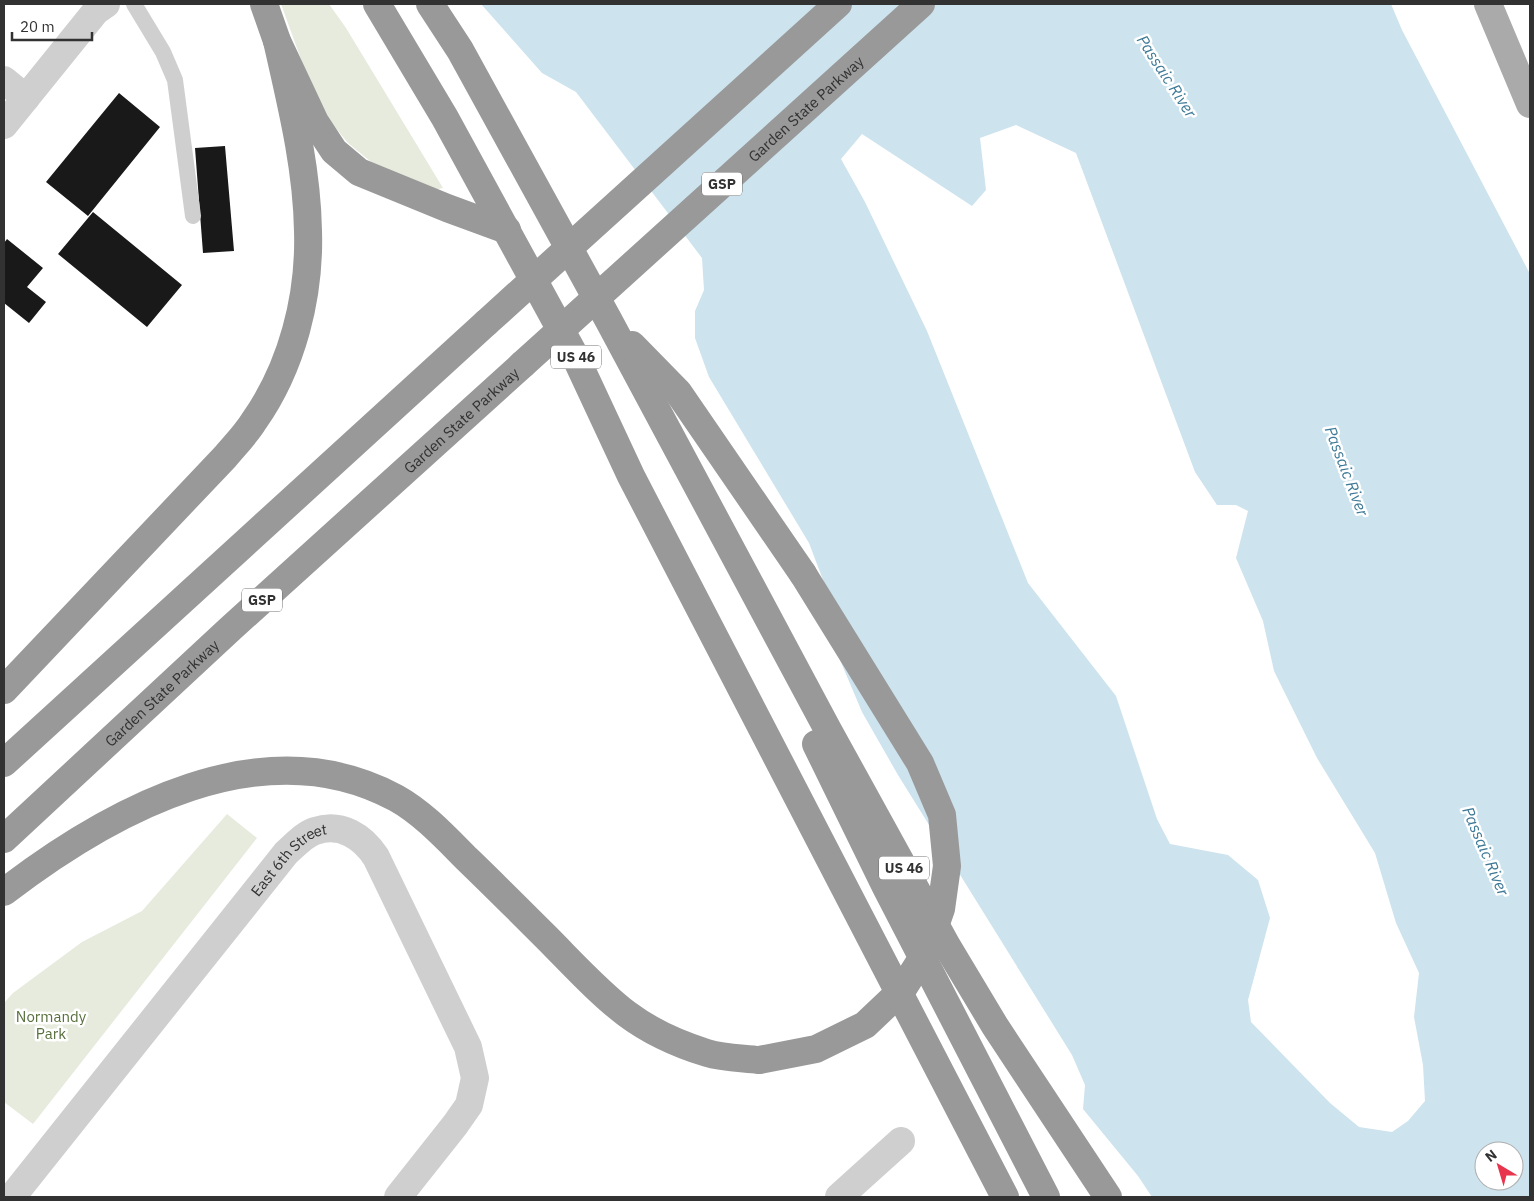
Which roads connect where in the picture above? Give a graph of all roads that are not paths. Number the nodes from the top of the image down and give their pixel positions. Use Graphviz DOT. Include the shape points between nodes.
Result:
graph roads {
  1 [pos="106,4"];
  2 [pos="134,4"];
  3 [pos="264,4"];
  4 [pos="377,4"];
  5 [pos="430,4"];
  6 [pos="838,4"];
  7 [pos="921,4"];
  8 [pos="1488,4"];
  9 [pos="277,40"];
  10 [pos="4,80"];
  11 [pos="26,98"];
  12 [pos="1530,104"];
  13 [pos="4,126"];
  14 [pos="193,216"];
  15 [pos="507,230"];
  16 [pos="609,321"];
  17 [pos="720,528"];
  18 [pos="4,690"];
  19 [pos="4,763"];
  20 [pos="4,839"];
  21 [pos="4,892"];
  22 [pos="901,1141"];
  23 [pos="1004,1196"];
  24 [pos="12,1197"];
  25 [pos="398,1197"];
  26 [pos="839,1197"];
  27 [pos="1046,1197"];
  28 [pos="1108,1197"];
  1 -- 11 [label="street" via="96,11"];
  2 -- 14 [label="lane" via="163,52 175,80"];
  3 -- 9 [label="highway"];
  4 -- 15 [label="highway, US 46"];
  5 -- 16 [label="highway, US 46" via="460,50"];
  6 -- 19 [label="highway, bridge"];
  7 -- 20 [label="highway, Garden State Parkway / GSP, bridge" via="216,642"];
  8 -- 12 [label="main road"];
  9 -- 15 [label="highway" via="316,122 334,151 359,172"];
  9 -- 18 [label="highway" via="304,177 308,231 306,288 278,382 254,422 225,457"];
  10 -- 11 [label="street"];
  11 -- 13 [label="street"];
  15 -- 23 [label="highway, US 46" via="575,356 631,476"];
  16 -- 17 [label="highway, US 46"];
  16 -- 21 [label="highway, bridge" via="678,392 803,574 920,763 942,815 947,866 941,909 926,952 902,990 865,1025 816,1049 760,1060 709,1054 667,1039 627,1014 435,827 397,799 354,780 306,770 255,771 194,786 136,808 86,835"];
  17 -- 27 [label="highway" via="813,738 890,896"];
  17 -- 28 [label="highway, US 46" via="947,946 995,1026"];
  22 -- 26 [label="street"];
  24 -- 25 [label="street, East 6th Street" via="286,853 314,831 330,828 356,835 376,857 468,1047 475,1078 469,1105"];
}
